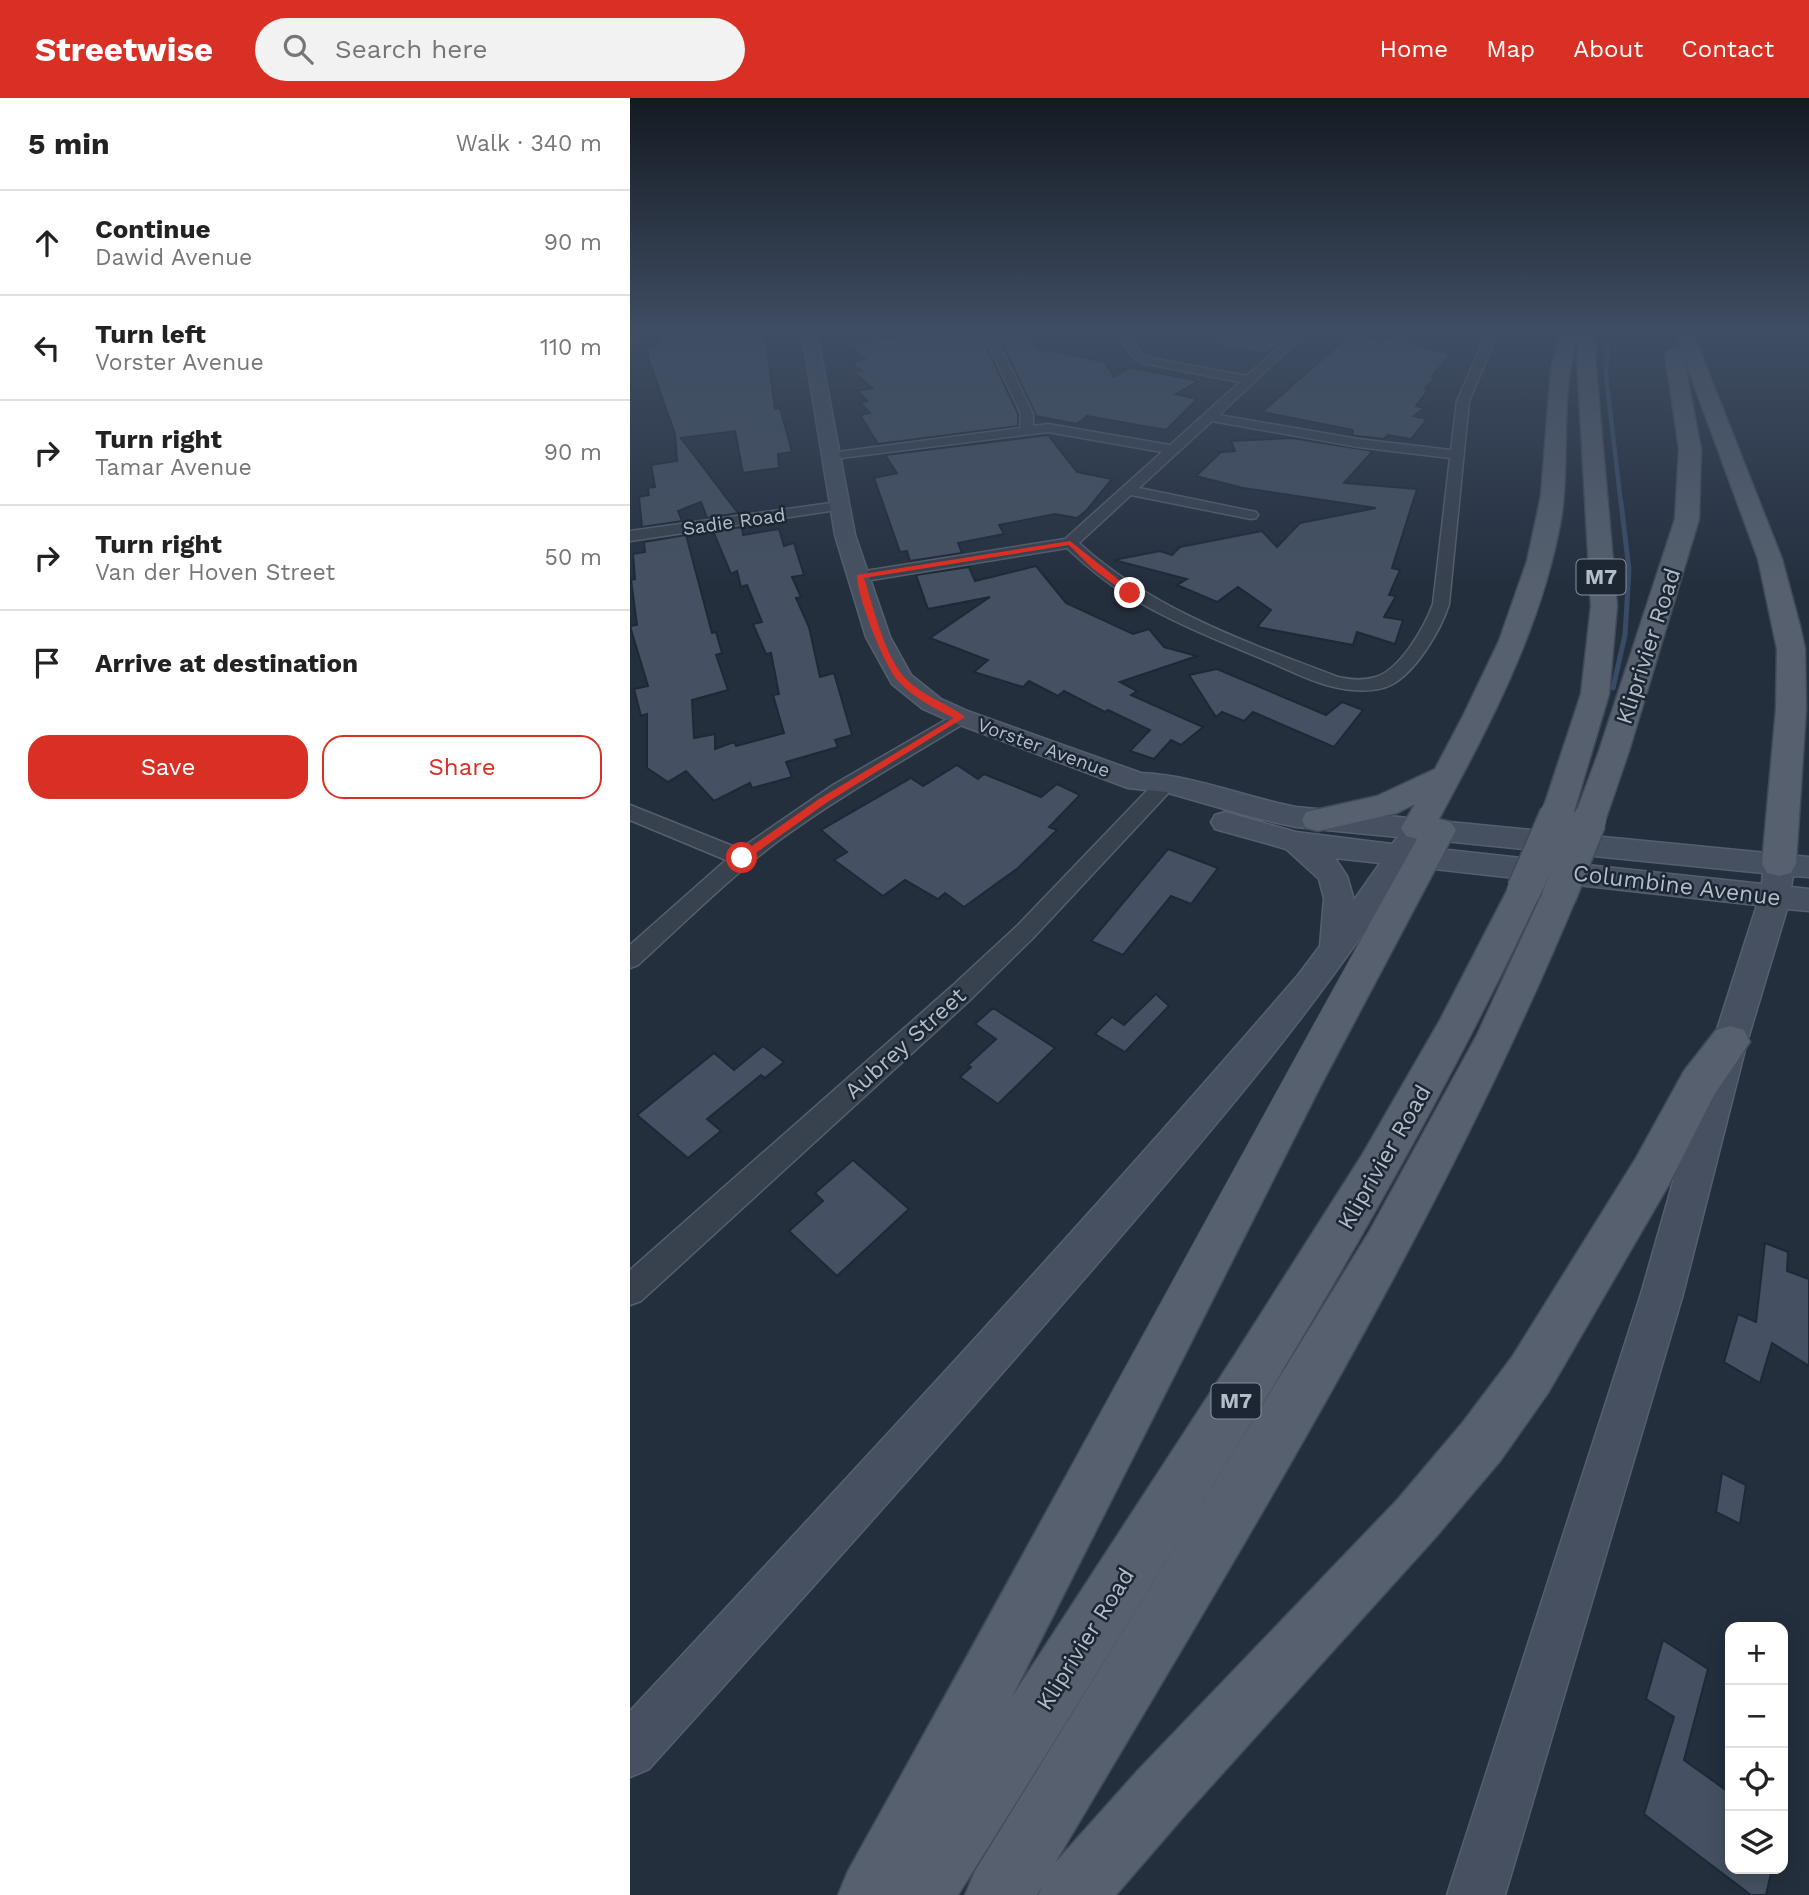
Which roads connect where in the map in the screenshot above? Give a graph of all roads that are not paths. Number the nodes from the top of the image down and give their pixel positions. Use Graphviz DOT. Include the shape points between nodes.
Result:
graph roads {
  1 [pos="823,417"];
  2 [pos="1027,417"];
  3 [pos="1210,417"];
  4 [pos="1461,417"];
  5 [pos="1558,417"];
  6 [pos="1590,417"];
  7 [pos="1685,417"];
  8 [pos="1716,417"];
  9 [pos="1026,431"];
  10 [pos="1173,450"];
  11 [pos="1456,455"];
  12 [pos="830,457"];
  13 [pos="1129,490"];
  14 [pos="838,506"];
  15 [pos="1251,515"];
  16 [pos="630,536"];
  17 [pos="1070,543"];
  18 [pos="859,577"];
  19 [pos="961,717"];
  20 [pos="1448,775"];
  21 [pos="1153,786"];
  22 [pos="1785,804"];
  23 [pos="630,812"];
  24 [pos="1809,826"];
  25 [pos="1580,827"];
  26 [pos="1307,831"];
  27 [pos="1421,843"];
  28 [pos="742,858"];
  29 [pos="1794,866"];
  30 [pos="1542,885"];
  31 [pos="1775,897"];
  32 [pos="1809,901"];
  33 [pos="1336,948"];
  34 [pos="630,959"];
  35 [pos="1730,1042"];
  36 [pos="630,1290"];
  37 [pos="630,1750"];
  38 [pos="872,1895"];
  39 [pos="919,1895"];
  40 [pos="999,1895"];
  41 [pos="1072,1895"];
  42 [pos="1476,1895"];
  1 -- 12 [label="main road, Vorster Avenue"];
  2 -- 9 [label="street"];
  3 -- 10 [label="street"];
  3 -- 11 [label="street"];
  4 -- 11 [label="street"];
  5 -- 20 [label="main road" via="1550,515 1539,565 1507,658"];
  6 -- 25 [label="main road, Kliprivier Road / M7" via="1603,619"];
  7 -- 25 [label="main road, Kliprivier Road / M7" via="1690,449 1687,519 1614,751"];
  8 -- 22 [label="main road" via="1782,598 1791,649"];
  9 -- 10 [label="street" via="1064,429"];
  9 -- 12 [label="street"];
  10 -- 13 [label="street"];
  11 -- 17 [label="street" via="1437,617 1408,661 1385,681 1357,686 1334,682 1177,618 1122,587"];
  12 -- 14 [label="main road, Vorster Avenue"];
  13 -- 15 [label="street"];
  13 -- 17 [label="street"];
  14 -- 16 [label="street, Sadie Road"];
  14 -- 18 [label="main road, Vorster Avenue"];
  17 -- 18 [label="street"];
  18 -- 19 [label="main road, Vorster Avenue" via="878,637 901,679 932,704"];
  19 -- 21 [label="main road, Vorster Avenue"];
  19 -- 28 [label="street" via="822,801"];
  20 -- 26 [label="main road" via="1386,805"];
  20 -- 27 [label="main road"];
  21 -- 26 [label="main road, Vorster Avenue" via="1205,816"];
  21 -- 36 [label="street, Aubrey Street" via="1026,931"];
  22 -- 24 [label="main road"];
  22 -- 29 [label="main road"];
  23 -- 28 [label="street"];
  25 -- 27 [label="main road, Vorster Avenue"];
  25 -- 29 [label="main road, Columbine Avenue"];
  25 -- 30 [label="main road, Kliprivier Road / M7, bridge"];
  26 -- 27 [label="main road, Vorster Avenue"];
  26 -- 33 [label="main road" via="1339,887"];
  27 -- 30 [label="main road, Vorster Avenue"];
  27 -- 33 [label="main road"];
  27 -- 38 [label="main road" via="1307,1073 1056,1554"];
  28 -- 34 [label="street"];
  29 -- 31 [label="main road"];
  30 -- 31 [label="main road, Columbine Avenue"];
  30 -- 39 [label="main road, Kliprivier Road / M7" via="1487,970 1330,1251"];
  30 -- 40 [label="main road, Kliprivier Road / M7" via="1521,988 1410,1204"];
  31 -- 32 [label="main road, Columbine Avenue"];
  31 -- 35 [label="main road"];
  33 -- 37 [label="main road" via="1236,1074 1038,1304"];
  35 -- 41 [label="main road" via="1699,1083 1558,1331 1482,1441"];
  35 -- 42 [label="main road" via="1662,1294"];
}
